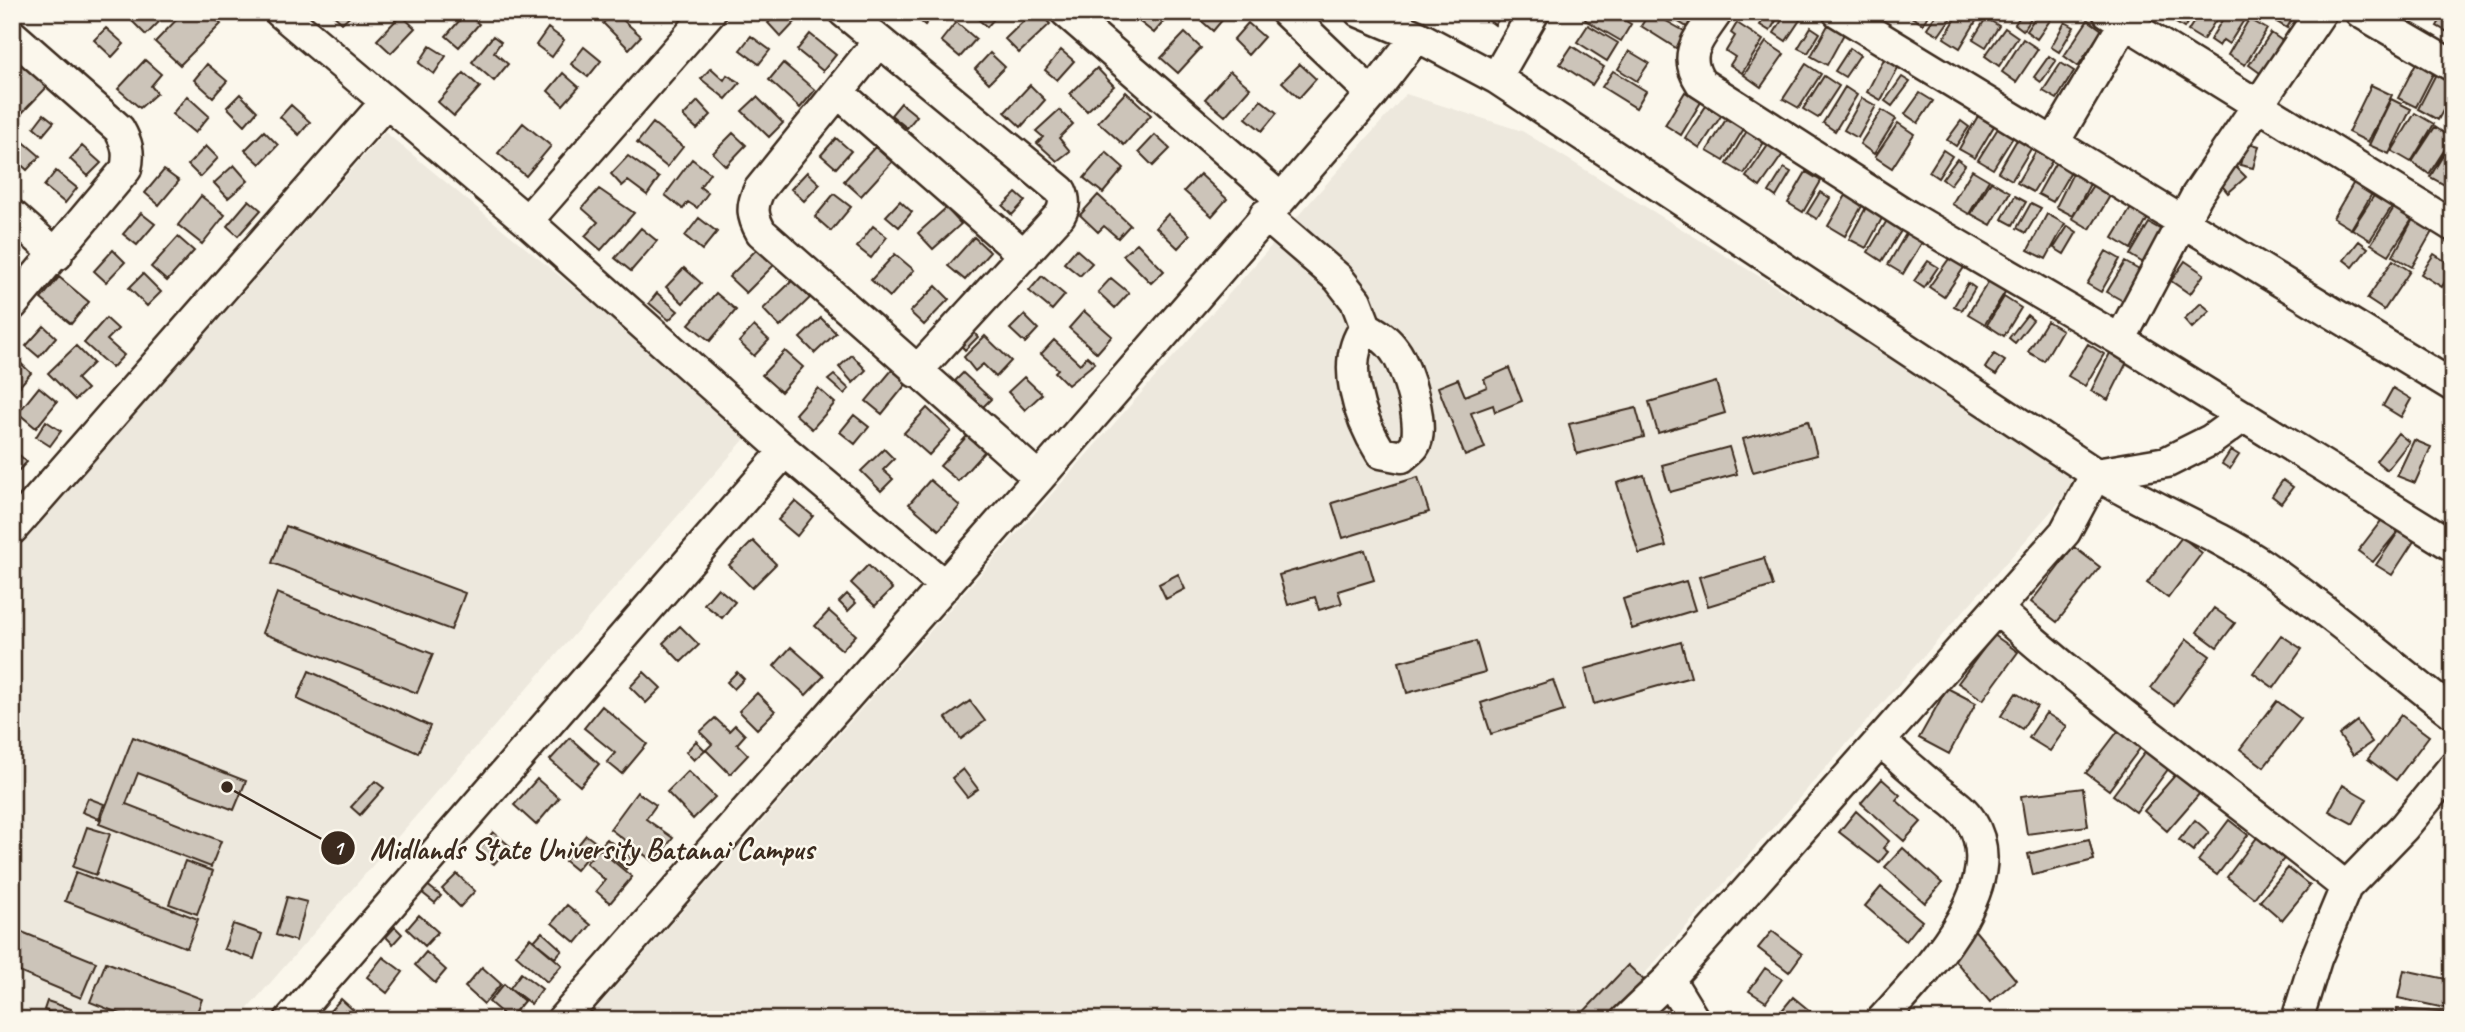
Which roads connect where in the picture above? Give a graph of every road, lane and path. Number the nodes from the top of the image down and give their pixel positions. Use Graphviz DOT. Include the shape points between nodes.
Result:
graph roads {
  1 [pos="280,12"];
  2 [pos="710,12"];
  3 [pos="844,12"];
  4 [pos="1066,12"];
  5 [pos="1286,12"];
  6 [pos="1360,12"];
  7 [pos="1534,12"];
  8 [pos="1717,12"];
  9 [pos="1838,12"];
  10 [pos="2321,12"];
  11 [pos="2360,12"];
  12 [pos="2116,17"];
  13 [pos="12,35"];
  14 [pos="1417,36"];
  15 [pos="878,42"];
  16 [pos="2453,66"];
  17 [pos="1496,78"];
  18 [pos="839,93"];
  19 [pos="1372,94"];
  20 [pos="386,102"];
  21 [pos="2258,105"];
  22 [pos="2054,142"];
  23 [pos="1273,207"];
  24 [pos="12,215"];
  25 [pos="2183,220"];
  26 [pos="527,221"];
  27 [pos="2453,226"];
  28 [pos="57,255"];
  29 [pos="1024,255"];
  30 [pos="12,305"];
  31 [pos="1366,327"];
  32 [pos="2120,340"];
  33 [pos="916,372"];
  34 [pos="2453,386"];
  35 [pos="2244,416"];
  36 [pos="785,451"];
  37 [pos="2096,474"];
  38 [pos="1040,478"];
  39 [pos="12,529"];
  40 [pos="2453,546"];
  41 [pos="944,586"];
  42 [pos="1998,611"];
  43 [pos="2453,713"];
  44 [pos="1882,743"];
  45 [pos="2453,767"];
  46 [pos="2346,887"];
  47 [pos="1669,979"];
  48 [pos="290,1020"];
  49 [pos="562,1020"];
  50 [pos="1626,1020"];
  51 [pos="1694,1020"];
  52 [pos="1882,1020"];
  53 [pos="2297,1020"];
  1 -- 20 [label="street"];
  2 -- 26 [label="street"];
  3 -- 15 [label="street"];
  4 -- 23 [label="street"];
  5 -- 19 [label="street"];
  6 -- 14 [label="street"];
  7 -- 17 [label="street"];
  8 -- 32 [label="street" via="1691,52 1692,69 1701,83 1908,216"];
  9 -- 22 [label="street"];
  10 -- 21 [label="street"];
  11 -- 16 [label="street"];
  12 -- 21 [label="street"];
  12 -- 22 [label="street"];
  13 -- 28 [label="street" via="119,128 126,141 126,169"];
  14 -- 17 [label="street"];
  14 -- 19 [label="street"];
  15 -- 18 [label="street"];
  15 -- 29 [label="street" via="1061,191 1065,208"];
  17 -- 37 [label="street"];
  18 -- 29 [label="street"];
  18 -- 33 [label="street" via="759,190 752,205 754,220 761,232"];
  19 -- 23 [label="street"];
  20 -- 26 [label="street"];
  20 -- 39 [label="street"];
  21 -- 25 [label="street"];
  21 -- 27 [label="street"];
  22 -- 25 [label="street"];
  23 -- 31 [label="street" via="1356,301"];
  23 -- 38 [label="street"];
  24 -- 28 [label="street"];
  25 -- 32 [label="street"];
  25 -- 34 [label="street"];
  26 -- 36 [label="street"];
  28 -- 30 [label="street"];
  29 -- 33 [label="street"];
  32 -- 35 [label="street"];
  33 -- 38 [label="street"];
  35 -- 37 [label="street" via="2211,440 2166,462"];
  35 -- 40 [label="street"];
  36 -- 41 [label="street"];
  36 -- 48 [label="street"];
  37 -- 42 [label="street" via="2065,532"];
  37 -- 43 [label="street" via="2265,567"];
  38 -- 41 [label="street"];
  41 -- 49 [label="street"];
  42 -- 44 [label="street"];
  42 -- 46 [label="street" via="2110,705"];
  44 -- 47 [label="street"];
  44 -- 52 [label="street" via="1958,805 1979,838 1982,859 1971,900 1946,945"];
  45 -- 46 [label="street"];
  46 -- 53 [label="street"];
  47 -- 50 [label="street"];
  47 -- 51 [label="street"];
}
